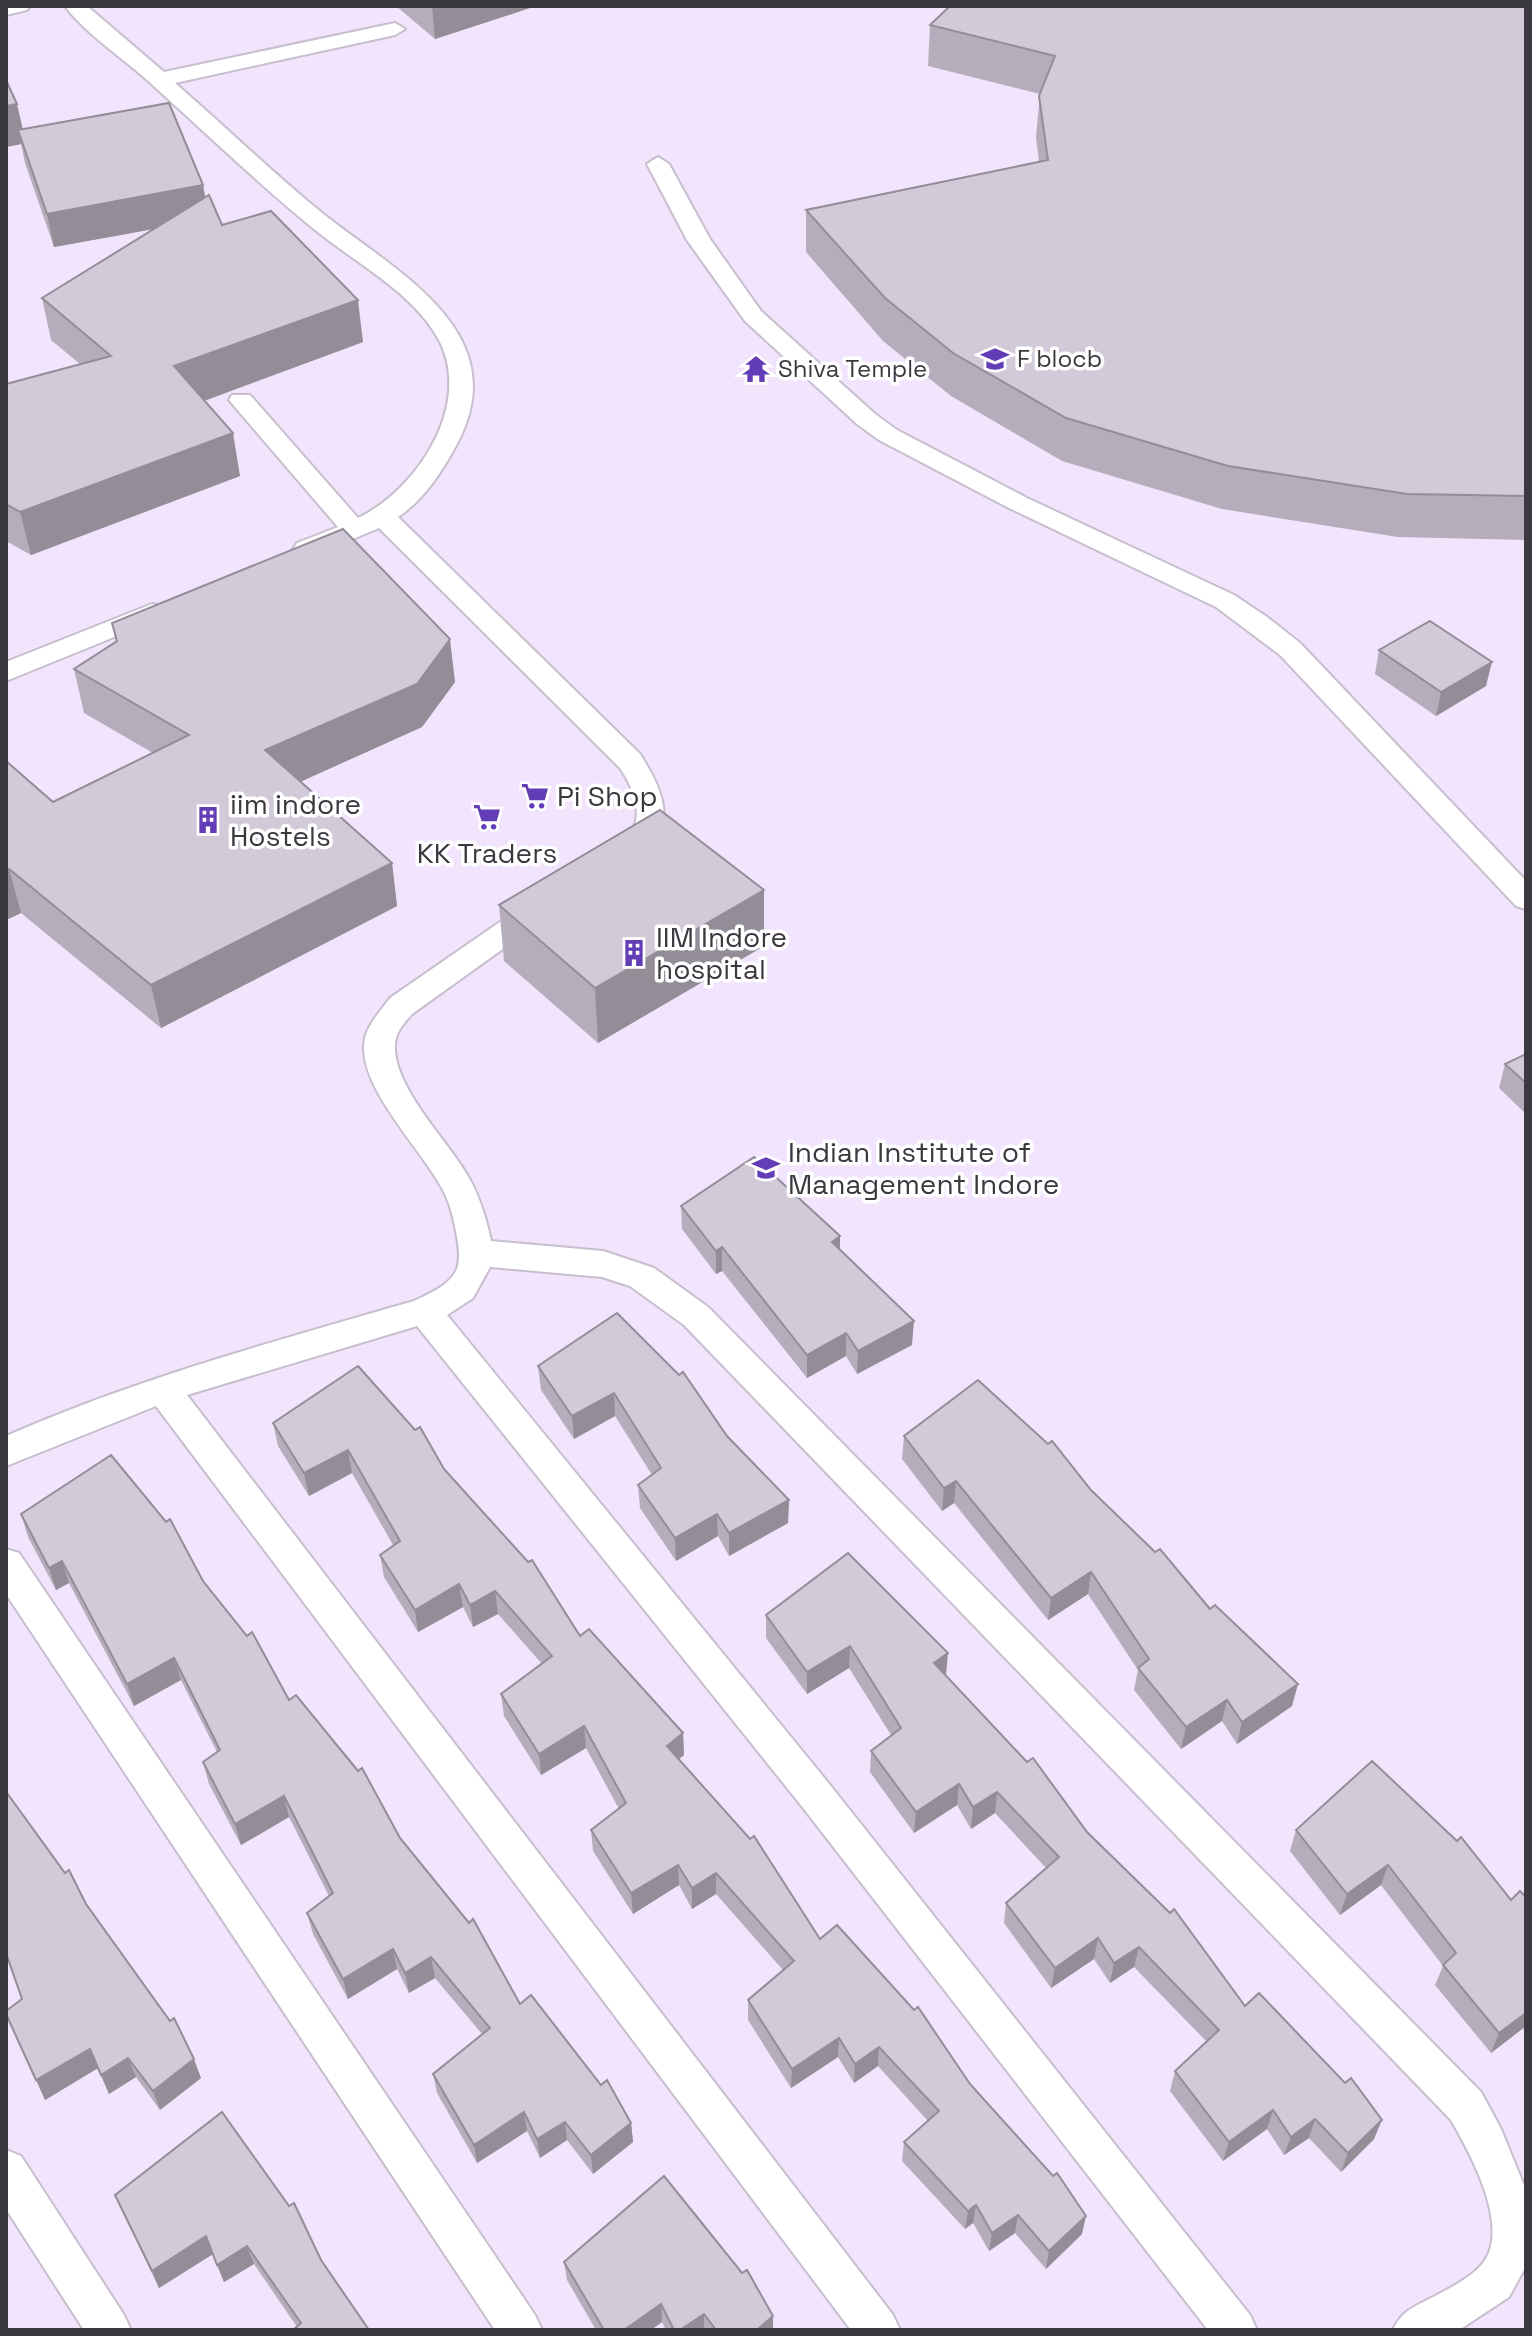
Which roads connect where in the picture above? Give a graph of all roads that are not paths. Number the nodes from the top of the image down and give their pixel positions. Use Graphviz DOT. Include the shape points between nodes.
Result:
graph roads {
  1 [pos="20,6"];
  2 [pos="75,6"];
  3 [pos="6,9"];
  4 [pos="395,29"];
  5 [pos="162,79"];
  6 [pos="658,164"];
  7 [pos="241,400"];
  8 [pos="368,522"];
  9 [pos="282,559"];
  10 [pos="180,600"];
  11 [pos="6,672"];
  12 [pos="601,868"];
  13 [pos="565,891"];
  14 [pos="1526,899"];
  15 [pos="478,1253"];
  16 [pos="424,1311"];
  17 [pos="163,1389"];
  18 [pos="6,1452"];
  19 [pos="6,1564"];
  20 [pos="6,2171"];
  21 [pos="109,2330"];
  22 [pos="520,2330"];
  23 [pos="878,2330"];
  24 [pos="1235,2330"];
  25 [pos="1415,2330"];
  1 -- 3 [label="lane"];
  2 -- 5 [label="lane"];
  4 -- 5 [label="lane"];
  5 -- 8 [label="lane" via="308,213 419,299 458,351 458,415 439,453 409,496"];
  6 -- 14 [label="lane" via="699,240 753,316 866,419 1005,497 1225,601 1258,623 1290,649"];
  7 -- 8 [label="lane"];
  8 -- 9 [label="lane"];
  8 -- 12 [label="lane" via="630,761 652,805 651,824 635,846"];
  10 -- 11 [label="lane"];
  13 -- 15 [label="lane" via="401,1006 379,1045 383,1073 456,1183"];
  15 -- 16 [label="lane" via="470,1277 454,1297"];
  15 -- 25 [label="lane" via="603,1264 642,1277 696,1316 1466,2106 1491,2148 1514,2242 1501,2273 1472,2298"];
  16 -- 17 [label="lane"];
  16 -- 24 [label="lane" via="817,1797"];
  17 -- 18 [label="lane" via="67,1423"];
  17 -- 23 [label="lane"];
  19 -- 22 [label="lane"];
  20 -- 21 [label="lane"];
}
